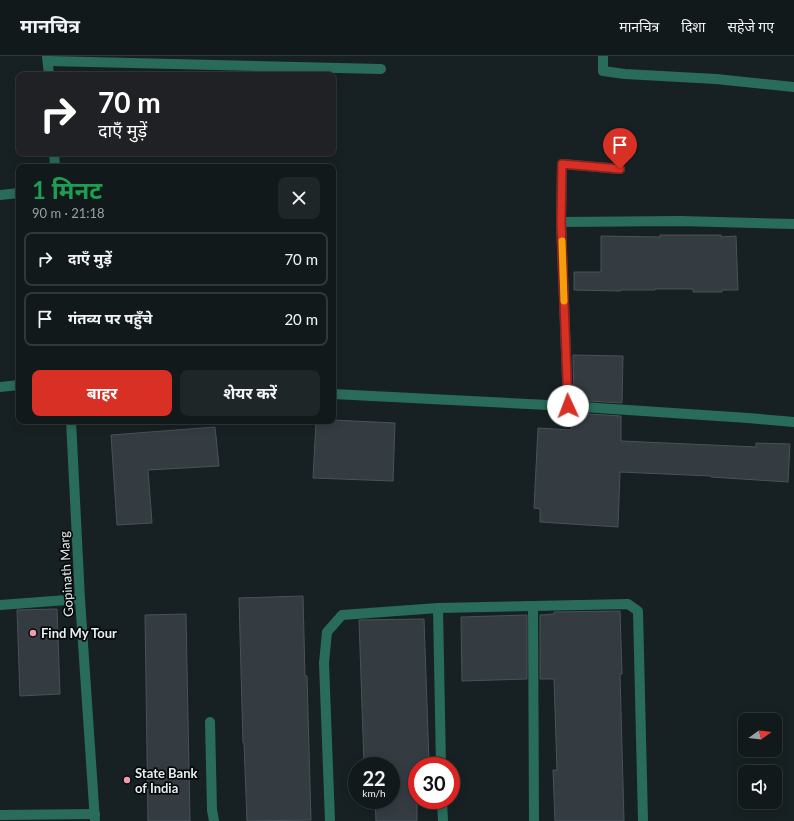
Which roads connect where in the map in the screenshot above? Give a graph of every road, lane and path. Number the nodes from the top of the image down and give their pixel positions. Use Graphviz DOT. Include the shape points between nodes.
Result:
graph roads {
  1 [pos="603,56"];
  2 [pos="48,58"];
  3 [pos="380,69"];
  4 [pos="49,72"];
  5 [pos="794,87"];
  6 [pos="620,169"];
  7 [pos="16,193"];
  8 [pos="0,195"];
  9 [pos="561,222"];
  10 [pos="794,224"];
  11 [pos="16,385"];
  12 [pos="0,387"];
  13 [pos="336,394"];
  14 [pos="568,406"];
  15 [pos="794,422"];
  16 [pos="71,424"];
  17 [pos="80,599"];
  18 [pos="0,605"];
  19 [pos="533,606"];
  20 [pos="438,608"];
  21 [pos="210,722"];
  22 [pos="441,757"];
  23 [pos="442,809"];
  24 [pos="0,815"];
  25 [pos="95,818"];
  26 [pos="214,821"];
  27 [pos="330,821"];
  28 [pos="442,821"];
  29 [pos="534,821"];
  30 [pos="643,821"];
  1 -- 5 [label="street" via="603,71"];
  2 -- 3 [label="street"];
  2 -- 4 [label="street"];
  6 -- 9 [label="street" via="562,164"];
  7 -- 8 [label="street"];
  9 -- 10 [label="street" via="680,221"];
  9 -- 14 [label="street"];
  11 -- 12 [label="street"];
  13 -- 14 [label="street"];
  14 -- 15 [label="street"];
  16 -- 17 [label="street, Gopinath Marg"];
  17 -- 18 [label="street"];
  17 -- 25 [label="street, Gopinath Marg"];
  19 -- 20 [label="street"];
  19 -- 29 [label="street"];
  19 -- 30 [label="street" via="628,604 638,611"];
  20 -- 22 [label="street"];
  20 -- 27 [label="street" via="342,615 327,632 324,663"];
  21 -- 26 [label="street"];
  23 -- 28 [label="street"];
  24 -- 25 [label="street"];
}
